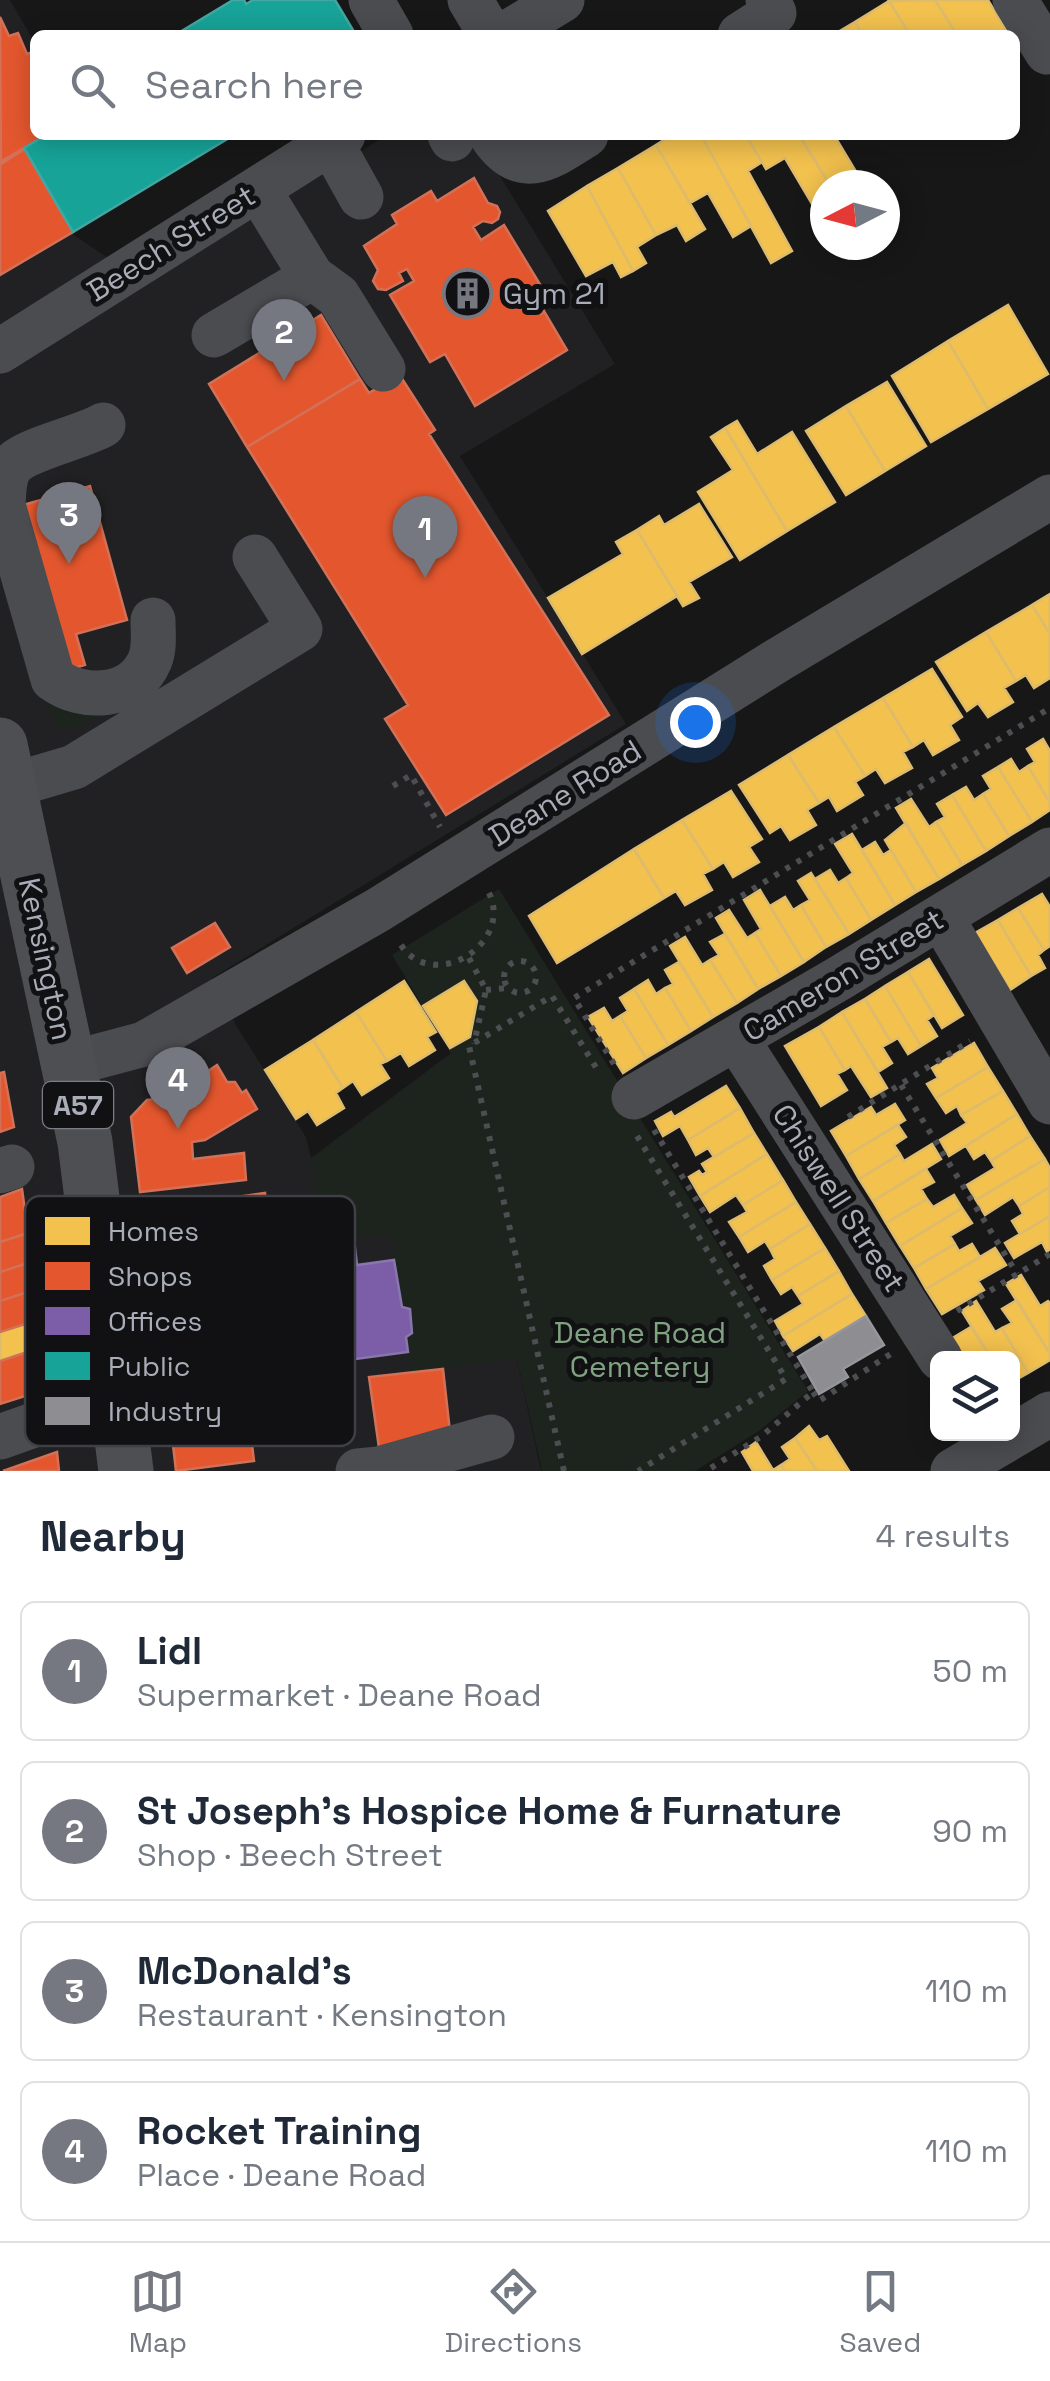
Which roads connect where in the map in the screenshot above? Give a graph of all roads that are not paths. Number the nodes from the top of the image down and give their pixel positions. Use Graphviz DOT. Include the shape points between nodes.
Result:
graph roads {
  1 [pos="370,0"];
  2 [pos="470,0"];
  3 [pos="562,0"];
  4 [pos="768,0"];
  5 [pos="1015,0"];
  6 [pos="389,30"];
  7 [pos="488,30"];
  8 [pos="512,30"];
  9 [pos="748,30"];
  10 [pos="1047,52"];
  11 [pos="335,140"];
  12 [pos="337,140"];
  13 [pos="474,140"];
  14 [pos="578,140"];
  15 [pos="258,188"];
  16 [pos="361,198"];
  17 [pos="312,277"];
  18 [pos="214,335"];
  19 [pos="0,351"];
  20 [pos="383,370"];
  21 [pos="103,425"];
  22 [pos="1050,497"];
  23 [pos="256,557"];
  24 [pos="153,620"];
  25 [pos="5,766"];
  26 [pos="1050,850"];
  27 [pos="941,917"];
  28 [pos="736,1038"];
  29 [pos="68,1064"];
  30 [pos="623,1102"];
  31 [pos="1050,1102"];
  32 [pos="91,1196"];
  33 [pos="932,1345"];
  34 [pos="1050,1414"];
  35 [pos="1020,1427"];
  36 [pos="25,1429"];
  37 [pos="492,1437"];
  38 [pos="0,1438"];
  39 [pos="987,1441"];
  40 [pos="122,1446"];
  41 [pos="126,1471"];
  42 [pos="358,1471"];
  43 [pos="953,1471"];
  1 -- 6 [label="street"];
  2 -- 7 [label="street"];
  3 -- 8 [label="street"];
  4 -- 9 [label="street" via="774,13"];
  5 -- 10 [label="street"];
  11 -- 15 [label="street, Beech Street"];
  12 -- 16 [label="street"];
  13 -- 14 [label="street" via="526,162 548,159"];
  15 -- 17 [label="street"];
  15 -- 19 [label="street, Beech Street"];
  17 -- 18 [label="street"];
  17 -- 20 [label="street" via="338,296"];
  21 -- 24 [label="street" via="11,466 3,505 53,679 87,694 132,684 153,655"];
  22 -- 29 [label="street, Deane Road" via="378,910 144,1044"];
  23 -- 25 [label="street" via="300,629 74,766"];
  25 -- 29 [label="main road, Kensington / A57"];
  26 -- 27 [label="street, Cameron Street"];
  27 -- 28 [label="street, Cameron Street"];
  27 -- 31 [label="street"];
  28 -- 30 [label="street, Cameron Street"];
  28 -- 33 [label="street, Chiswell Street"];
  29 -- 32 [label="main road, Kensington / A57"];
  34 -- 35 [label="street"];
  36 -- 38 [label="street"];
  37 -- 42 [label="street"];
  39 -- 43 [label="street"];
  40 -- 41 [label="main road, Kensington / A57"];
}
